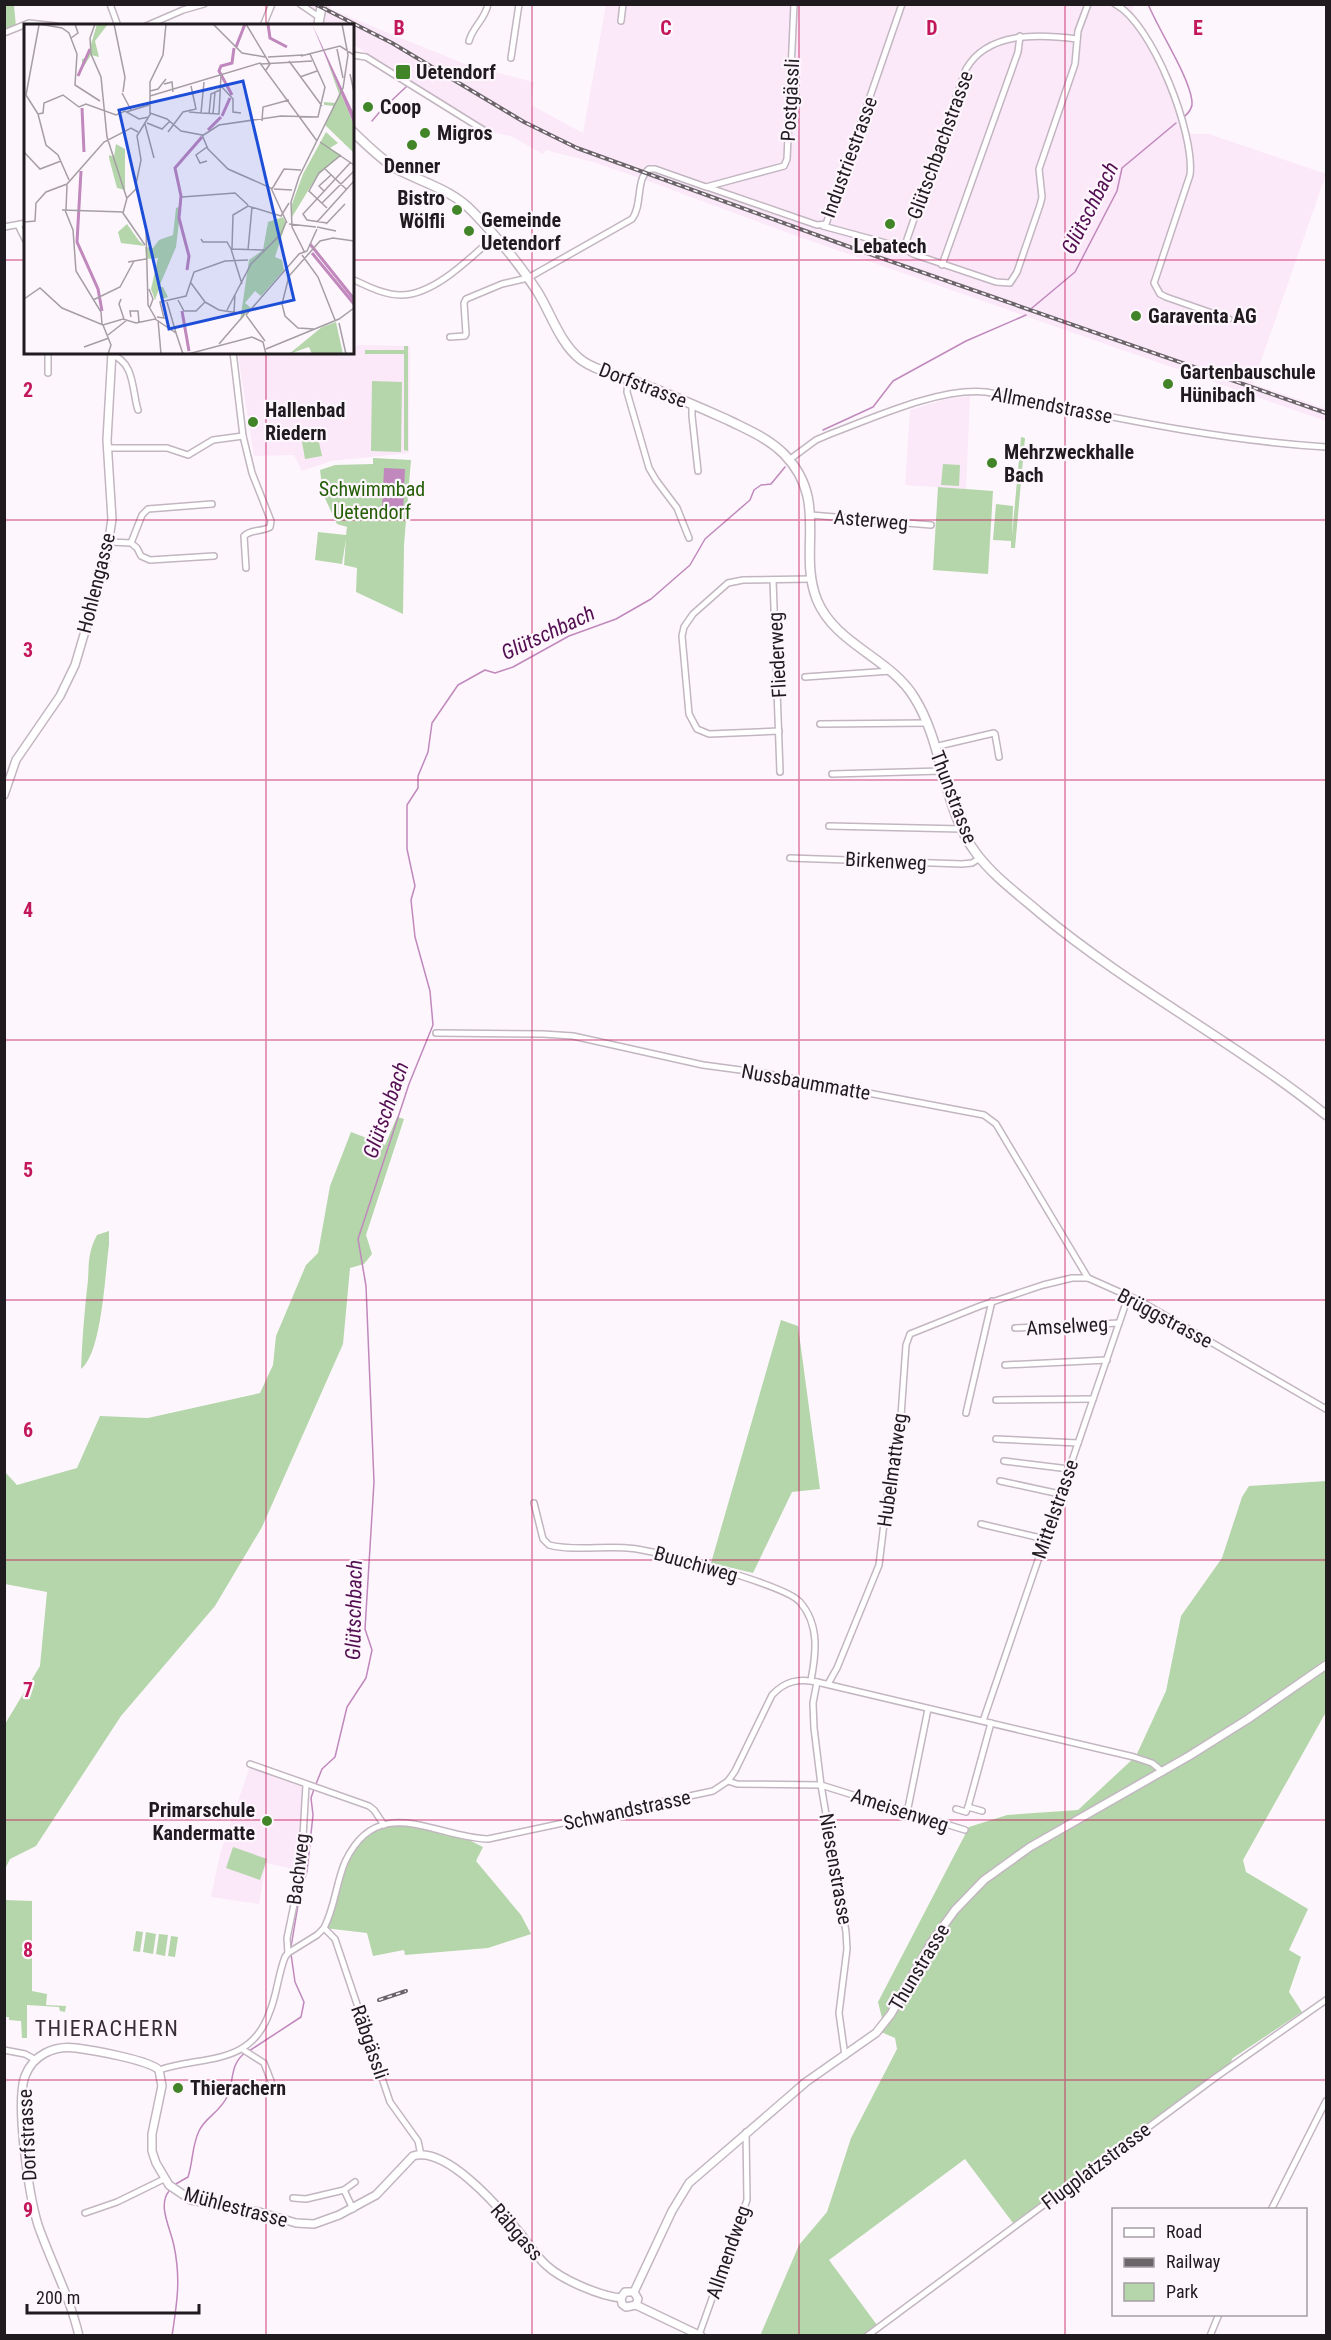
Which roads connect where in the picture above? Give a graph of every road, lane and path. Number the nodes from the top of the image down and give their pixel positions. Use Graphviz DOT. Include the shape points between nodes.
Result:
graph roads {
  1 [pos="110,4"];
  2 [pos="204,4"];
  3 [pos="272,4"];
  4 [pos="300,4"];
  5 [pos="322,4"];
  6 [pos="488,4"];
  7 [pos="519,4"];
  8 [pos="623,4"];
  9 [pos="794,4"];
  10 [pos="902,4"];
  11 [pos="1088,4"];
  12 [pos="1115,4"];
  13 [pos="318,21"];
  14 [pos="621,21"];
  15 [pos="117,24"];
  16 [pos="151,24"];
  17 [pos="264,24"];
  18 [pos="24,25"];
  19 [pos="4,33"];
  20 [pos="1020,36"];
  21 [pos="1077,39"];
  22 [pos="469,41"];
  23 [pos="354,55"];
  24 [pos="511,58"];
  25 [pos="485,131"];
  26 [pos="354,133"];
  27 [pos="706,187"];
  28 [pos="24,224"];
  29 [pos="18,225"];
  30 [pos="823,226"];
  31 [pos="4,227"];
  32 [pos="495,236"];
  33 [pos="24,237"];
  34 [pos="904,248"];
  35 [pos="942,265"];
  36 [pos="528,278"];
  37 [pos="354,280"];
  38 [pos="1229,319"];
  39 [pos="450,337"];
  40 [pos="48,354"];
  41 [pos="112,354"];
  42 [pos="233,354"];
  43 [pos="48,373"];
  44 [pos="628,379"];
  45 [pos="692,404"];
  46 [pos="138,410"];
  47 [pos="243,436"];
  48 [pos="1326,447"];
  49 [pos="107,448"];
  50 [pos="789,460"];
  51 [pos="698,471"];
  52 [pos="212,504"];
  53 [pos="811,515"];
  54 [pos="931,525"];
  55 [pos="689,538"];
  56 [pos="110,542"];
  57 [pos="131,543"];
  58 [pos="214,555"];
  59 [pos="246,568"];
  60 [pos="812,579"];
  61 [pos="773,580"];
  62 [pos="891,671"];
  63 [pos="805,677"];
  64 [pos="927,723"];
  65 [pos="820,724"];
  66 [pos="779,731"];
  67 [pos="934,747"];
  68 [pos="999,757"];
  69 [pos="942,771"];
  70 [pos="780,772"];
  71 [pos="832,774"];
  72 [pos="4,795"];
  73 [pos="830,826"];
  74 [pos="962,829"];
  75 [pos="790,858"];
  76 [pos="980,858"];
  77 [pos="436,1033"];
  78 [pos="1326,1115"];
  79 [pos="1088,1278"];
  80 [pos="1128,1297"];
  81 [pos="992,1301"];
  82 [pos="1119,1323"];
  83 [pos="1015,1328"];
  84 [pos="1107,1360"];
  85 [pos="1005,1365"];
  86 [pos="1093,1399"];
  87 [pos="996,1400"];
  88 [pos="1326,1409"];
  89 [pos="966,1413"];
  90 [pos="996,1439"];
  91 [pos="1078,1443"];
  92 [pos="1004,1461"];
  93 [pos="1069,1469"];
  94 [pos="1000,1481"];
  95 [pos="1060,1494"];
  96 [pos="534,1503"];
  97 [pos="981,1524"];
  98 [pos="1045,1539"];
  99 [pos="1326,1665"];
  100 [pos="814,1681"];
  101 [pos="828,1684"];
  102 [pos="928,1709"];
  103 [pos="982,1721"];
  104 [pos="992,1723"];
  105 [pos="250,1764"];
  106 [pos="1163,1772"];
  107 [pos="728,1781"];
  108 [pos="821,1785"];
  109 [pos="309,1786"];
  110 [pos="968,1807"];
  111 [pos="908,1808"];
  112 [pos="956,1809"];
  113 [pos="982,1811"];
  114 [pos="384,1825"];
  115 [pos="965,1830"];
  116 [pos="324,1928"];
  117 [pos="288,1953"];
  118 [pos="1326,2000"];
  119 [pos="4,2050"];
  120 [pos="244,2051"];
  121 [pos="845,2056"];
  122 [pos="36,2060"];
  123 [pos="159,2070"];
  124 [pos="271,2081"];
  125 [pos="1326,2101"];
  126 [pos="746,2132"];
  127 [pos="421,2155"];
  128 [pos="164,2179"];
  129 [pos="355,2182"];
  130 [pos="344,2190"];
  131 [pos="293,2198"];
  132 [pos="1272,2208"];
  133 [pos="352,2209"];
  134 [pos="85,2213"];
  135 [pos="633,2292"];
  136 [pos="621,2298"];
  137 [pos="636,2305"];
  138 [pos="1218,2316"];
  139 [pos="700,2335"];
  140 [pos="80,2336"];
  141 [pos="867,2336"];
  142 [pos="1210,2336"];
  1 -- 15 [label="street"];
  2 -- 16 [label="street"];
  3 -- 17 [label="street"];
  4 -- 13 [label="street"];
  5 -- 13 [label="main road"];
  6 -- 22 [label="street" via="486,15 473,29"];
  7 -- 24 [label="street"];
  8 -- 14 [label="street"];
  9 -- 27 [label="street, Postgässli" via="784,166"];
  10 -- 30 [label="street, Industriestrasse"];
  11 -- 21 [label="street"];
  12 -- 38 [label="street" via="1139,26 1167,76 1190,160 1190,175 1154,283 1166,297"];
  18 -- 19 [label="street"];
  20 -- 21 [label="street, Glütschbachstrasse"];
  20 -- 34 [label="street, Glütschbachstrasse" via="980,52 966,69"];
  20 -- 35 [label="street" via="1018,52"];
  21 -- 35 [label="street" via="1076,64 1039,169 1040,205 1012,281 996,282"];
  23 -- 25 [label="street" via="366,57"];
  26 -- 32 [label="main road, Dorfstrasse" via="390,165 461,201"];
  27 -- 30 [label="street, Industriestrasse"];
  27 -- 36 [label="street" via="648,168 632,219"];
  28 -- 29 [label="street"];
  29 -- 31 [label="street"];
  29 -- 33 [label="street"];
  30 -- 34 [label="street"];
  32 -- 36 [label="main road, Dorfstrasse"];
  32 -- 37 [label="street" via="453,272 421,291 401,295"];
  34 -- 35 [label="street"];
  36 -- 39 [label="street" via="466,299 466,334"];
  36 -- 44 [label="main road, Dorfstrasse" via="574,354"];
  40 -- 43 [label="street"];
  41 -- 46 [label="street" via="128,368"];
  41 -- 49 [label="street, Hohlengasse"];
  42 -- 47 [label="street"];
  44 -- 45 [label="main road, Dorfstrasse"];
  44 -- 55 [label="street" via="627,392 649,468 677,508"];
  45 -- 50 [label="main road, Dorfstrasse" via="759,435"];
  45 -- 51 [label="street"];
  47 -- 49 [label="street" via="213,440 185,455 167,448"];
  47 -- 59 [label="street" via="252,473 271,521 267,529 244,536"];
  48 -- 50 [label="street, Allmendstrasse" via="1205,434 971,391 935,398 862,422 816,440"];
  49 -- 56 [label="street, Hohlengasse" via="112,505"];
  50 -- 53 [label="main road, Thunstrasse" via="805,489"];
  52 -- 57 [label="street" via="148,509"];
  53 -- 54 [label="street, Asterweg"];
  53 -- 60 [label="main road, Thunstrasse"];
  56 -- 57 [label="street"];
  56 -- 72 [label="street, Hohlengasse" via="75,664 60,696 16,760"];
  57 -- 58 [label="street" via="141,556 150,560"];
  60 -- 61 [label="street"];
  60 -- 62 [label="main road, Thunstrasse" via="828,619"];
  61 -- 66 [label="street, Fliederweg"];
  61 -- 66 [label="street" via="736,581 723,586 688,620 682,644 689,714 697,729 709,734"];
  62 -- 63 [label="street"];
  62 -- 64 [label="main road, Thunstrasse" via="911,692"];
  64 -- 65 [label="street"];
  64 -- 67 [label="main road, Thunstrasse"];
  66 -- 70 [label="street, Fliederweg"];
  67 -- 68 [label="street" via="994,733"];
  67 -- 69 [label="main road, Thunstrasse"];
  69 -- 71 [label="street"];
  69 -- 74 [label="main road, Thunstrasse"];
  73 -- 74 [label="street"];
  74 -- 76 [label="main road, Thunstrasse"];
  75 -- 76 [label="street, Birkenweg" via="962,864"];
  76 -- 78 [label="main road, Thunstrasse" via="1074,940"];
  77 -- 79 [label="street, Nussbaummatte" via="573,1036 703,1065 984,1115 996,1124"];
  79 -- 80 [label="street, Brüggstrasse"];
  79 -- 81 [label="street, Brüggstrasse" via="1054,1281"];
  80 -- 82 [label="street, Mittelstrasse"];
  80 -- 88 [label="street, Brüggstrasse"];
  81 -- 89 [label="street"];
  81 -- 101 [label="street, Hubelmattweg" via="908,1336 901,1416 879,1565"];
  82 -- 83 [label="street, Amselweg"];
  82 -- 84 [label="street, Mittelstrasse"];
  84 -- 85 [label="street"];
  84 -- 86 [label="street, Mittelstrasse"];
  86 -- 87 [label="street"];
  86 -- 91 [label="street, Mittelstrasse"];
  90 -- 91 [label="street"];
  91 -- 93 [label="street, Mittelstrasse"];
  92 -- 93 [label="street"];
  93 -- 95 [label="street, Mittelstrasse"];
  94 -- 95 [label="street"];
  95 -- 98 [label="street, Mittelstrasse"];
  96 -- 100 [label="street, Buuchiweg" via="543,1539 549,1545 640,1549 751,1580 797,1599 805,1608 817,1642"];
  97 -- 98 [label="street"];
  98 -- 103 [label="street, Mittelstrasse"];
  99 -- 106 [label="street, Thunstrasse"];
  100 -- 101 [label="street"];
  100 -- 107 [label="street" via="788,1682 771,1695"];
  100 -- 108 [label="street, Niesenstrasse" via="813,1721"];
  101 -- 102 [label="street"];
  102 -- 103 [label="street"];
  102 -- 111 [label="street"];
  103 -- 104 [label="street"];
  104 -- 106 [label="street" via="1148,1761"];
  104 -- 110 [label="street"];
  105 -- 109 [label="street"];
  106 -- 121 [label="street, Thunstrasse" via="1030,1847 984,1880 931,1943 885,2023"];
  107 -- 108 [label="street, Ameisenweg"];
  107 -- 114 [label="street, Schwandstrasse" via="698,1795 499,1838 473,1839 420,1824"];
  108 -- 115 [label="street, Ameisenweg"];
  108 -- 121 [label="street, Niesenstrasse" via="846,1932 839,2024"];
  109 -- 114 [label="street" via="369,1806"];
  109 -- 117 [label="street, Bachweg"];
  110 -- 112 [label="street" via="966,1812"];
  110 -- 113 [label="street"];
  114 -- 116 [label="street" via="362,1838 351,1851"];
  116 -- 117 [label="street"];
  116 -- 127 [label="street, Räbgässli" via="335,1939 390,2102 418,2141"];
  117 -- 120 [label="street" via="265,2024"];
  118 -- 141 [label="street, Flugplatzstrasse"];
  119 -- 122 [label="street"];
  120 -- 123 [label="street"];
  120 -- 124 [label="street" via="264,2063"];
  121 -- 126 [label="street, Thunstrasse" via="806,2082"];
  122 -- 123 [label="street, Dorfstrasse" via="54,2049 73,2048 147,2063"];
  122 -- 140 [label="street, Dorfstrasse" via="26,2074 22,2092 29,2182 39,2225"];
  123 -- 128 [label="street, Mühlestrasse" via="162,2086 151,2146"];
  125 -- 132 [label="street"];
  126 -- 135 [label="street, Thunstrasse" via="686,2187"];
  126 -- 139 [label="street, Allmendweg" via="747,2200"];
  127 -- 133 [label="street, Mühlestrasse" via="409,2159 382,2190"];
  127 -- 136 [label="street, Räbgass" via="437,2158 459,2171 505,2216 548,2267 598,2293"];
  128 -- 133 [label="street, Mühlestrasse" via="191,2200 296,2223 323,2222"];
  128 -- 134 [label="street"];
  129 -- 130 [label="street, Mühlestrasse"];
  130 -- 131 [label="street, Mühlestrasse" via="306,2199"];
  130 -- 133 [label="street"];
  135 -- 136 [label="street" via="626,2292"];
  135 -- 137 [label="street" via="638,2299"];
  136 -- 137 [label="street" via="626,2307"];
  137 -- 139 [label="street"];
  138 -- 142 [label="street"];
}
